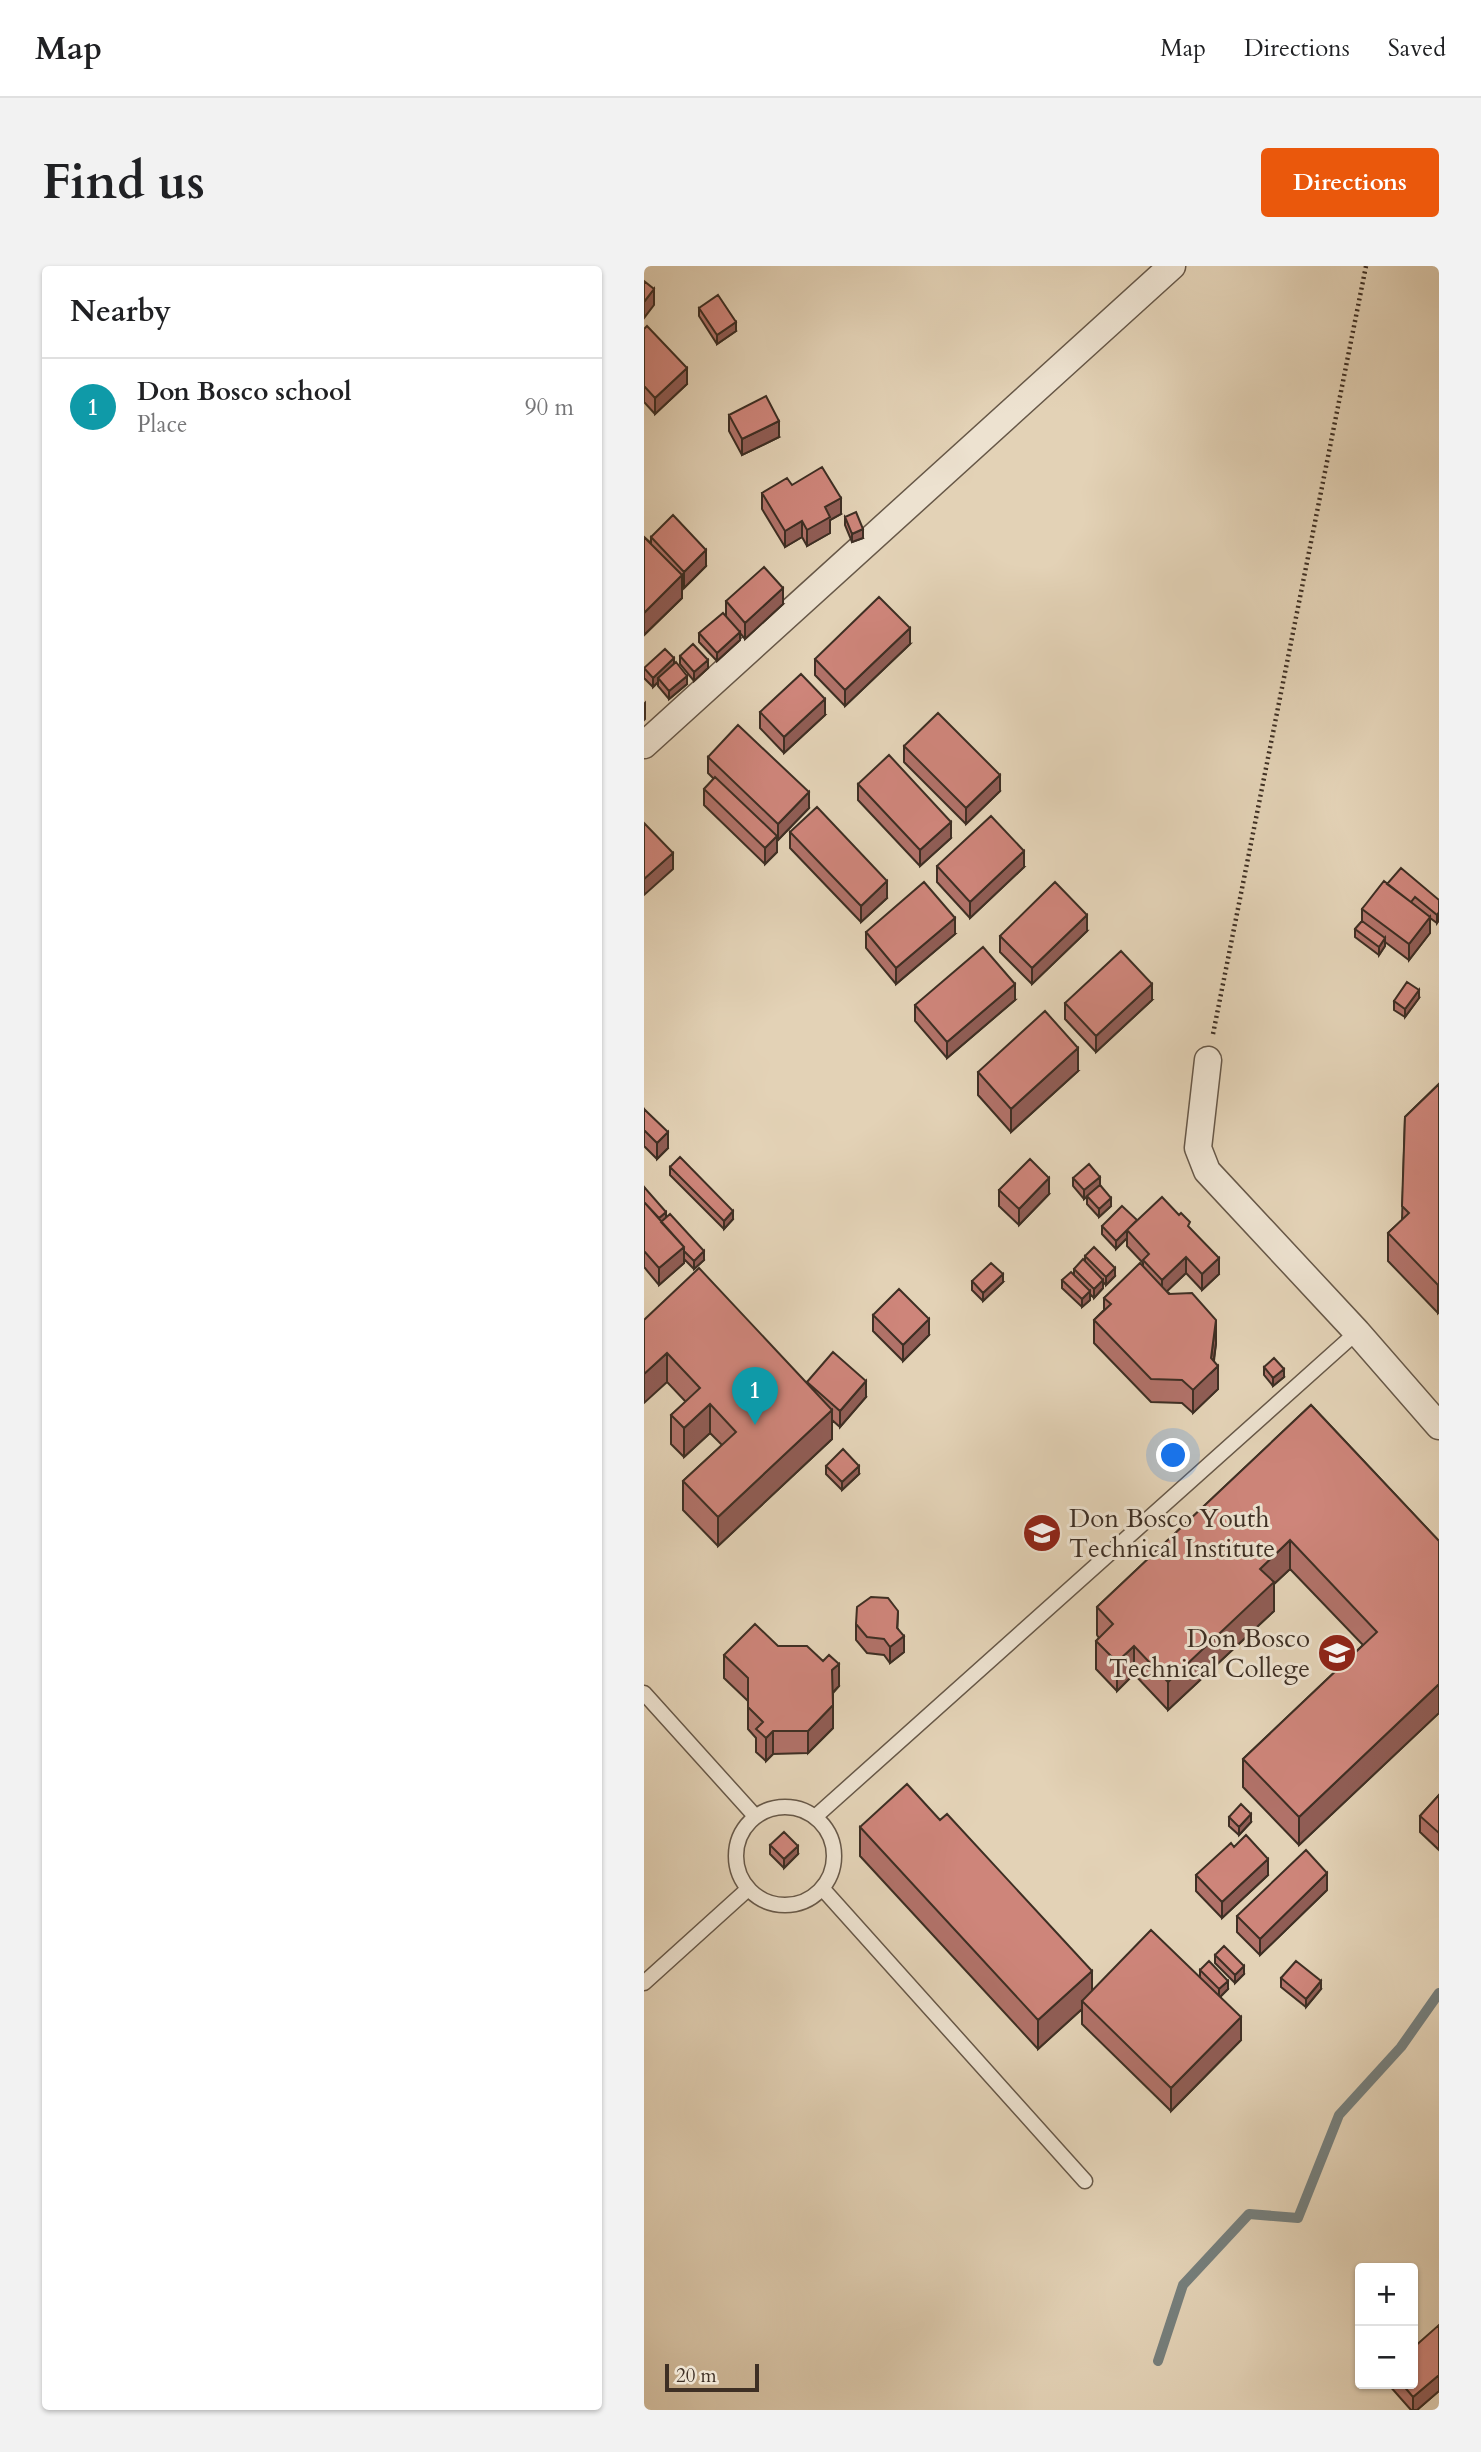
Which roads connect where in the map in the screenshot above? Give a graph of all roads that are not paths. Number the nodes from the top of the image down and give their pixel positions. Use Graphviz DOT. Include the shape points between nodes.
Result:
graph roads {
  1 [pos="1172,266"];
  2 [pos="644,745"];
  3 [pos="1208,1060"];
  4 [pos="1357,1332"];
  5 [pos="1439,1426"];
  6 [pos="644,1693"];
  7 [pos="755,1816"];
  8 [pos="816,1817"];
  9 [pos="822,1888"];
  10 [pos="748,1889"];
  11 [pos="644,1983"];
  12 [pos="1085,2181"];
  1 -- 2 [label="street"];
  3 -- 4 [label="street" via="1198,1148 1207,1171"];
  4 -- 5 [label="street"];
  4 -- 8 [label="lane"];
  6 -- 7 [label="lane"];
  7 -- 8 [label="lane" via="786,1806"];
  7 -- 10 [label="lane" via="742,1832 736,1851 738,1872"];
  8 -- 9 [label="lane" via="829,1832 835,1850 832,1871"];
  9 -- 10 [label="lane" via="806,1900 785,1905 765,1901"];
  9 -- 12 [label="lane"];
  10 -- 11 [label="lane"];
}
